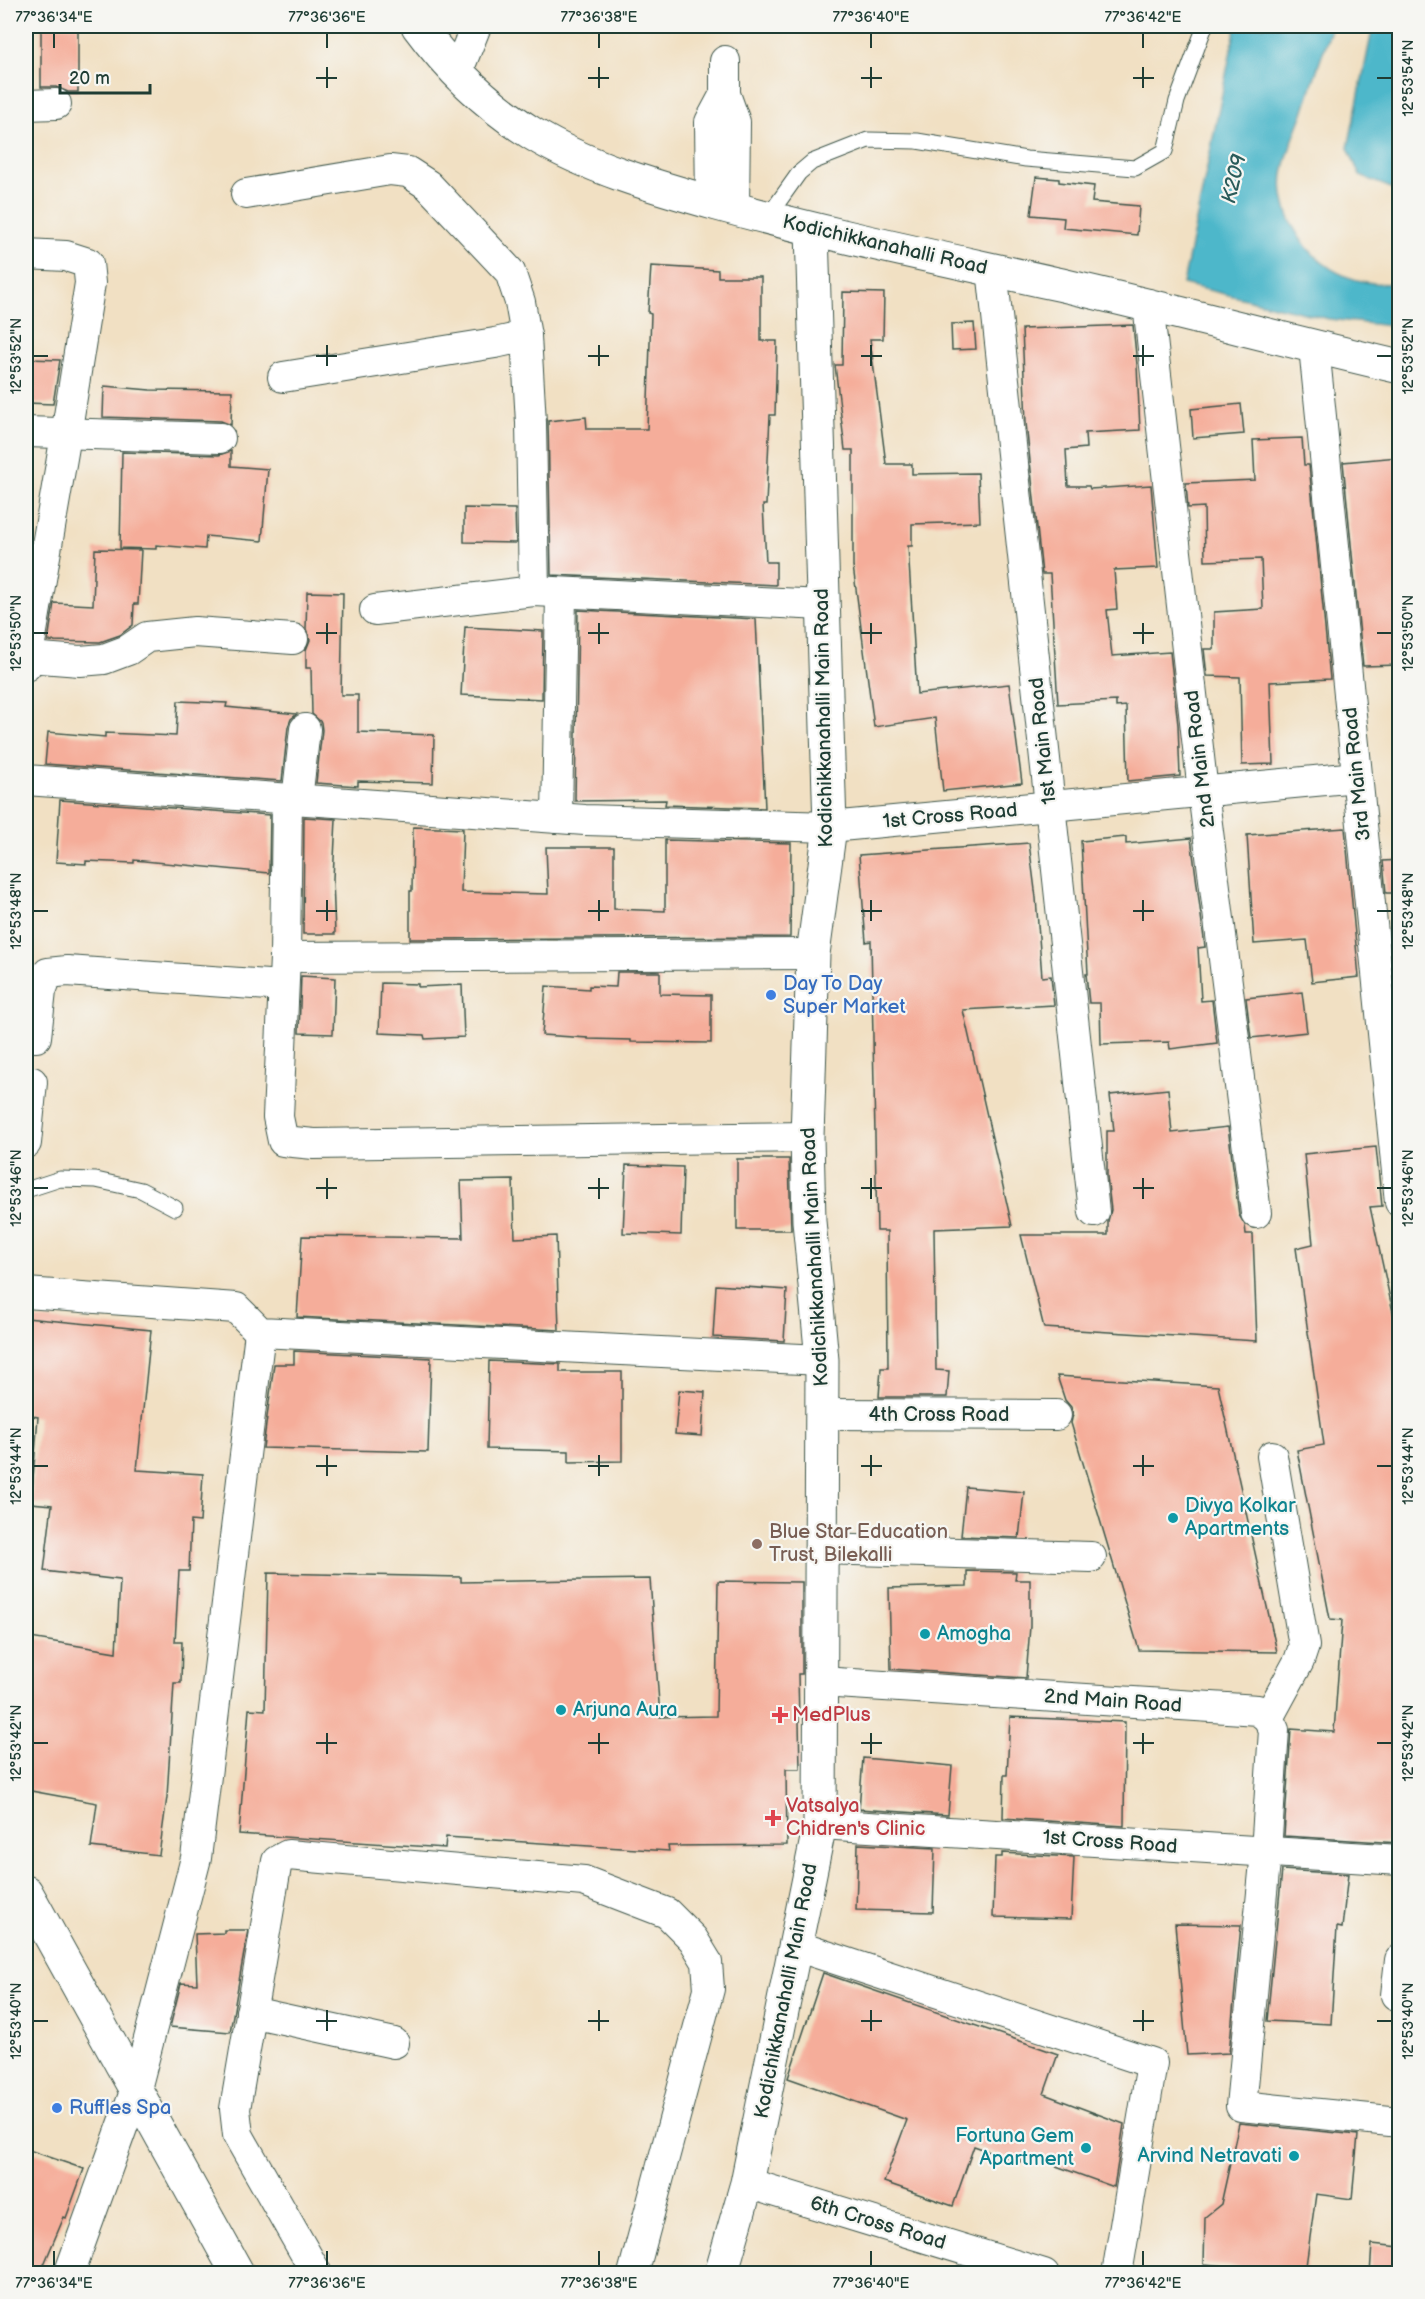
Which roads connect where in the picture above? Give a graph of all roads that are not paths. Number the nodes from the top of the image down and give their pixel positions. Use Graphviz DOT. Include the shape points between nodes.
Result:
graph roads {
  1 [pos="418,26"];
  2 [pos="476,26"];
  3 [pos="1205,26"];
  4 [pos="725,61"];
  5 [pos="457,73"];
  6 [pos="56,104"];
  7 [pos="26,105"];
  8 [pos="246,194"];
  9 [pos="722,206"];
  10 [pos="767,218"];
  11 [pos="812,231"];
  12 [pos="26,254"];
  13 [pos="992,270"];
  14 [pos="1148,304"];
  15 [pos="526,336"];
  16 [pos="1314,347"];
  17 [pos="1400,367"];
  18 [pos="283,377"];
  19 [pos="26,432"];
  20 [pos="66,435"];
  21 [pos="220,438"];
  22 [pos="548,592"];
  23 [pos="823,605"];
  24 [pos="375,610"];
  25 [pos="293,639"];
  26 [pos="27,662"];
  27 [pos="305,729"];
  28 [pos="1357,777"];
  29 [pos="26,780"];
  30 [pos="1203,792"];
  31 [pos="292,800"];
  32 [pos="1050,807"];
  33 [pos="556,818"];
  34 [pos="830,828"];
  35 [pos="813,954"];
  36 [pos="285,957"];
  37 [pos="283,986"];
  38 [pos="36,1037"];
  39 [pos="32,1082"];
  40 [pos="807,1137"];
  41 [pos="26,1143"];
  42 [pos="26,1190"];
  43 [pos="1400,1202"];
  44 [pos="175,1208"];
  45 [pos="1094,1212"];
  46 [pos="1256,1213"];
  47 [pos="26,1293"];
  48 [pos="260,1332"];
  49 [pos="822,1360"];
  50 [pos="822,1414"];
  51 [pos="1056,1416"];
  52 [pos="1272,1456"];
  53 [pos="821,1549"];
  54 [pos="1091,1557"];
  55 [pos="821,1682"];
  56 [pos="1268,1718"];
  57 [pos="820,1824"];
  58 [pos="1266,1852"];
  59 [pos="1400,1860"];
  60 [pos="26,1892"];
  61 [pos="796,1946"];
  62 [pos="1400,1960"];
  63 [pos="1396,1995"];
  64 [pos="251,2012"];
  65 [pos="394,2043"];
  66 [pos="136,2089"];
  67 [pos="1400,2121"];
  68 [pos="747,2183"];
  69 [pos="69,2274"];
  70 [pos="238,2274"];
  71 [pos="317,2274"];
  72 [pos="633,2274"];
  73 [pos="721,2274"];
  74 [pos="1044,2274"];
  75 [pos="1117,2274"];
  1 -- 5 [label="street, Kodichikkanahalli Road"];
  2 -- 5 [label="street"];
  3 -- 10 [label="lane" via="1177,101 1165,151 1135,168 1026,159 917,141 868,140 812,162 799,173"];
  4 -- 9 [label="street" via="725,94 735,122"];
  5 -- 9 [label="street, Kodichikkanahalli Road" via="496,107 566,151 661,189"];
  6 -- 7 [label="street"];
  8 -- 15 [label="street" via="390,170 408,172 428,185 510,273"];
  9 -- 10 [label="street, Kodichikkanahalli Road"];
  10 -- 11 [label="street, Kodichikkanahalli Road"];
  11 -- 13 [label="street, Kodichikkanahalli Road"];
  11 -- 23 [label="street, Kodichikkanahalli Main Road"];
  12 -- 20 [label="street" via="66,256 88,264 90,284"];
  13 -- 14 [label="street, Kodichikkanahalli Road"];
  13 -- 32 [label="street, 1st Main Road"];
  14 -- 16 [label="street, Kodichikkanahalli Road"];
  14 -- 30 [label="street, 2nd Main Road"];
  15 -- 18 [label="street"];
  15 -- 22 [label="street"];
  16 -- 17 [label="street, Kodichikkanahalli Road"];
  16 -- 28 [label="street, 3rd Main Road"];
  19 -- 20 [label="street"];
  20 -- 21 [label="street"];
  20 -- 26 [label="street"];
  22 -- 23 [label="street"];
  22 -- 24 [label="street"];
  22 -- 33 [label="street"];
  23 -- 34 [label="street, Kodichikkanahalli Main Road"];
  25 -- 26 [label="street" via="195,632 147,637 104,659"];
  27 -- 31 [label="street"];
  28 -- 30 [label="street, 1st Cross Road"];
  28 -- 43 [label="street, 3rd Main Road"];
  29 -- 31 [label="street, 1st Cross Road"];
  30 -- 32 [label="street, 1st Cross Road"];
  30 -- 46 [label="street, 2nd Main Road"];
  31 -- 33 [label="street, 1st Cross Road"];
  31 -- 36 [label="street"];
  32 -- 34 [label="street, 1st Cross Road"];
  32 -- 45 [label="street, 1st Main Road"];
  33 -- 34 [label="street, 1st Cross Road"];
  34 -- 35 [label="street, Kodichikkanahalli Main Road"];
  35 -- 36 [label="street"];
  35 -- 40 [label="street, Kodichikkanahalli Main Road"];
  36 -- 37 [label="street"];
  37 -- 38 [label="street" via="67,971 48,973 41,991"];
  37 -- 40 [label="street" via="278,1117 283,1141 314,1144"];
  39 -- 41 [label="street"];
  40 -- 49 [label="street, Kodichikkanahalli Main Road" via="809,1221"];
  42 -- 44 [label="lane" via="60,1179 96,1180 141,1190"];
  47 -- 48 [label="street" via="236,1308"];
  48 -- 49 [label="street"];
  48 -- 66 [label="street" via="196,1858"];
  49 -- 50 [label="street, Kodichikkanahalli Main Road"];
  50 -- 51 [label="street, 4th Cross Road"];
  50 -- 53 [label="street, Kodichikkanahalli Main Road"];
  52 -- 56 [label="street" via="1304,1646"];
  53 -- 54 [label="street"];
  53 -- 55 [label="street, Kodichikkanahalli Main Road"];
  55 -- 56 [label="street, 2nd Main Road" via="1258,1710"];
  55 -- 57 [label="street, Kodichikkanahalli Main Road"];
  56 -- 58 [label="street" via="1274,1730"];
  57 -- 58 [label="street, 1st Cross Road"];
  57 -- 61 [label="street, Kodichikkanahalli Main Road"];
  58 -- 59 [label="street, 1st Cross Road"];
  58 -- 67 [label="street" via="1241,2106"];
  60 -- 66 [label="street"];
  61 -- 68 [label="street, Kodichikkanahalli Main Road"];
  61 -- 75 [label="street" via="1152,2063"];
  62 -- 63 [label="street"];
  64 -- 65 [label="street"];
  64 -- 71 [label="street" via="235,2109 238,2135"];
  64 -- 72 [label="street" via="277,1861 288,1855 584,1881 667,1913 693,1939 707,1962 709,1989"];
  66 -- 69 [label="street"];
  66 -- 70 [label="street"];
  68 -- 73 [label="street, Kodichikkanahalli Main Road"];
  68 -- 74 [label="street, 6th Cross Road"];
}
